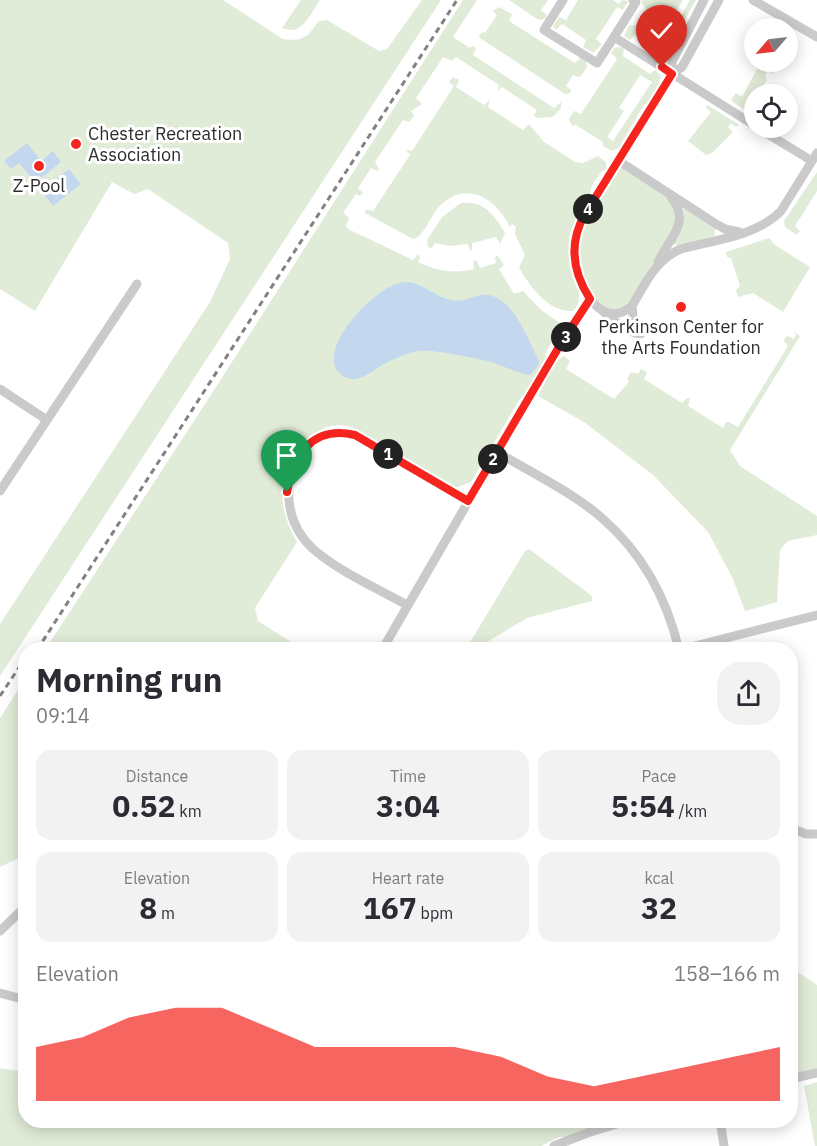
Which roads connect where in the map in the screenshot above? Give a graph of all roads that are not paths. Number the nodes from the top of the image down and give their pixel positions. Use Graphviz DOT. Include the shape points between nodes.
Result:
graph roads {
  1 [pos="563,0"];
  2 [pos="633,0"];
  3 [pos="704,0"];
  4 [pos="719,0"];
  5 [pos="753,0"];
  6 [pos="614,37"];
  7 [pos="817,37"];
  8 [pos="672,74"];
  9 [pos="744,119"];
  10 [pos="778,138"];
  11 [pos="815,158"];
  12 [pos="619,161"];
  13 [pos="665,190"];
  14 [pos="742,232"];
  15 [pos="656,267"];
  16 [pos="137,284"];
  17 [pos="590,299"];
  18 [pos="632,306"];
  19 [pos="602,309"];
  20 [pos="0,389"];
  21 [pos="46,420"];
  22 [pos="497,452"];
  23 [pos="0,491"];
  24 [pos="468,501"];
  25 [pos="407,605"];
  26 [pos="817,615"];
  27 [pos="386,642"];
  28 [pos="677,642"];
  29 [pos="707,642"];
  30 [pos="798,831"];
  31 [pos="817,834"];
  32 [pos="18,914"];
  33 [pos="0,931"];
  34 [pos="0,993"];
  35 [pos="18,998"];
  36 [pos="817,1073"];
  37 [pos="798,1077"];
  38 [pos="589,1128"];
  39 [pos="603,1128"];
  40 [pos="721,1128"];
  41 [pos="590,1132"];
  42 [pos="573,1142"];
  43 [pos="554,1146"];
  44 [pos="724,1146"];
  1 -- 6 [label="street" via="544,30 597,63"];
  2 -- 6 [label="street" via="636,2"];
  3 -- 8 [label="street" via="672,62"];
  4 -- 8 [label="street" via="682,67"];
  5 -- 7 [label="street"];
  6 -- 8 [label="street"];
  8 -- 9 [label="street"];
  8 -- 12 [label="street"];
  10 -- 11 [label="street"];
  11 -- 14 [label="street" via="774,219"];
  12 -- 13 [label="street"];
  12 -- 17 [label="street" via="575,234 577,270"];
  13 -- 14 [label="street" via="725,229"];
  13 -- 15 [label="street" via="679,209 680,221"];
  14 -- 15 [label="street" via="681,249"];
  15 -- 18 [label="street"];
  16 -- 21 [label="street"];
  17 -- 19 [label="street"];
  17 -- 22 [label="street"];
  18 -- 19 [label="street" via="614,314"];
  18 -- 19 [label="street" via="634,326 641,334 613,321"];
  20 -- 21 [label="street"];
  21 -- 23 [label="street"];
  22 -- 24 [label="street"];
  22 -- 28 [label="street" via="602,518 626,542 662,596"];
  24 -- 25 [label="street"];
  24 -- 25 [label="street" via="355,435 340,431 323,434 300,456 287,492 298,530 312,548 335,564"];
  25 -- 27 [label="street"];
  26 -- 29 [label="street"];
  30 -- 31 [label="street"];
  32 -- 33 [label="street"];
  34 -- 35 [label="street"];
  36 -- 37 [label="street"];
  38 -- 41 [label="street"];
  39 -- 41 [label="street"];
  40 -- 44 [label="street"];
  41 -- 42 [label="street"];
  42 -- 43 [label="street"];
}
